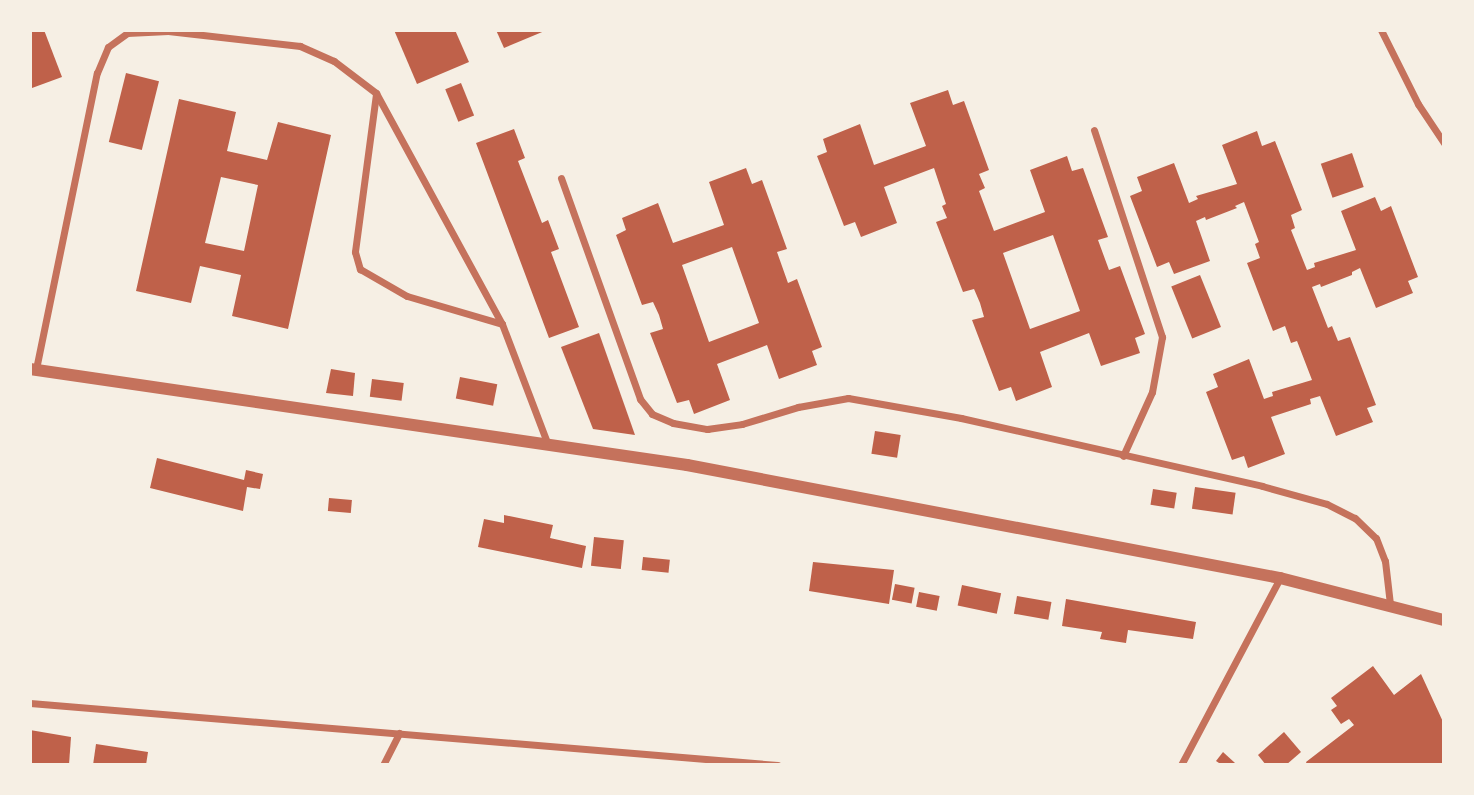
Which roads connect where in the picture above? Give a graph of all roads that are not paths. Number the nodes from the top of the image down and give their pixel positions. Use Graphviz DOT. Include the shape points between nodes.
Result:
graph roads {
  1 [pos="1381,30"];
  2 [pos="376,93"];
  3 [pos="1094,130"];
  4 [pos="1444,144"];
  5 [pos="561,178"];
  6 [pos="502,324"];
  7 [pos="33,369"];
  8 [pos="548,445"];
  9 [pos="1124,456"];
  10 [pos="1280,578"];
  11 [pos="1390,604"];
  12 [pos="1444,620"];
  13 [pos="30,703"];
  14 [pos="399,733"];
  15 [pos="383,765"];
  16 [pos="777,765"];
  17 [pos="1181,765"];
  1 -- 4 [label="street"];
  2 -- 6 [label="street"];
  2 -- 6 [label="street" via="355,253 360,269 407,296"];
  2 -- 7 [label="street" via="334,61 300,46 168,31 127,33 108,47 97,73"];
  3 -- 9 [label="street" via="1162,337 1153,392"];
  5 -- 9 [label="street" via="640,399 652,414 707,429 848,398 961,418"];
  6 -- 8 [label="street"];
  7 -- 8 [label="street"];
  8 -- 10 [label="street" via="687,465"];
  9 -- 11 [label="street" via="1288,493 1355,518 1376,538 1385,561"];
  10 -- 11 [label="street"];
  10 -- 17 [label="street"];
  11 -- 12 [label="street"];
  13 -- 14 [label="street"];
  14 -- 15 [label="street"];
  14 -- 16 [label="street"];
}
